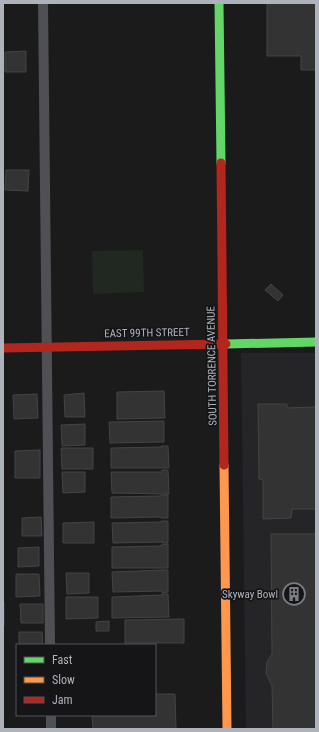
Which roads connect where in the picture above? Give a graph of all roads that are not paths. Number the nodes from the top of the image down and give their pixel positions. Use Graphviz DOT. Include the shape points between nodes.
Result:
graph roads {
  1 [pos="43,3"];
  2 [pos="219,3"];
  3 [pos="316,342"];
  4 [pos="224,343"];
  5 [pos="46,347"];
  6 [pos="3,348"];
  7 [pos="50,644"];
  8 [pos="51,716"];
  9 [pos="51,729"];
  10 [pos="227,729"];
  1 -- 5 [label="lane"];
  2 -- 4 [label="main road, SOUTH TORRENCE AVENUE"];
  3 -- 4 [label="main road, EAST 99TH STREET"];
  4 -- 5 [label="main road, EAST 99TH STREET"];
  4 -- 10 [label="main road, SOUTH TORRENCE AVENUE"];
  5 -- 6 [label="main road, EAST 99TH STREET"];
  5 -- 7 [label="lane"];
  8 -- 9 [label="lane"];
}
